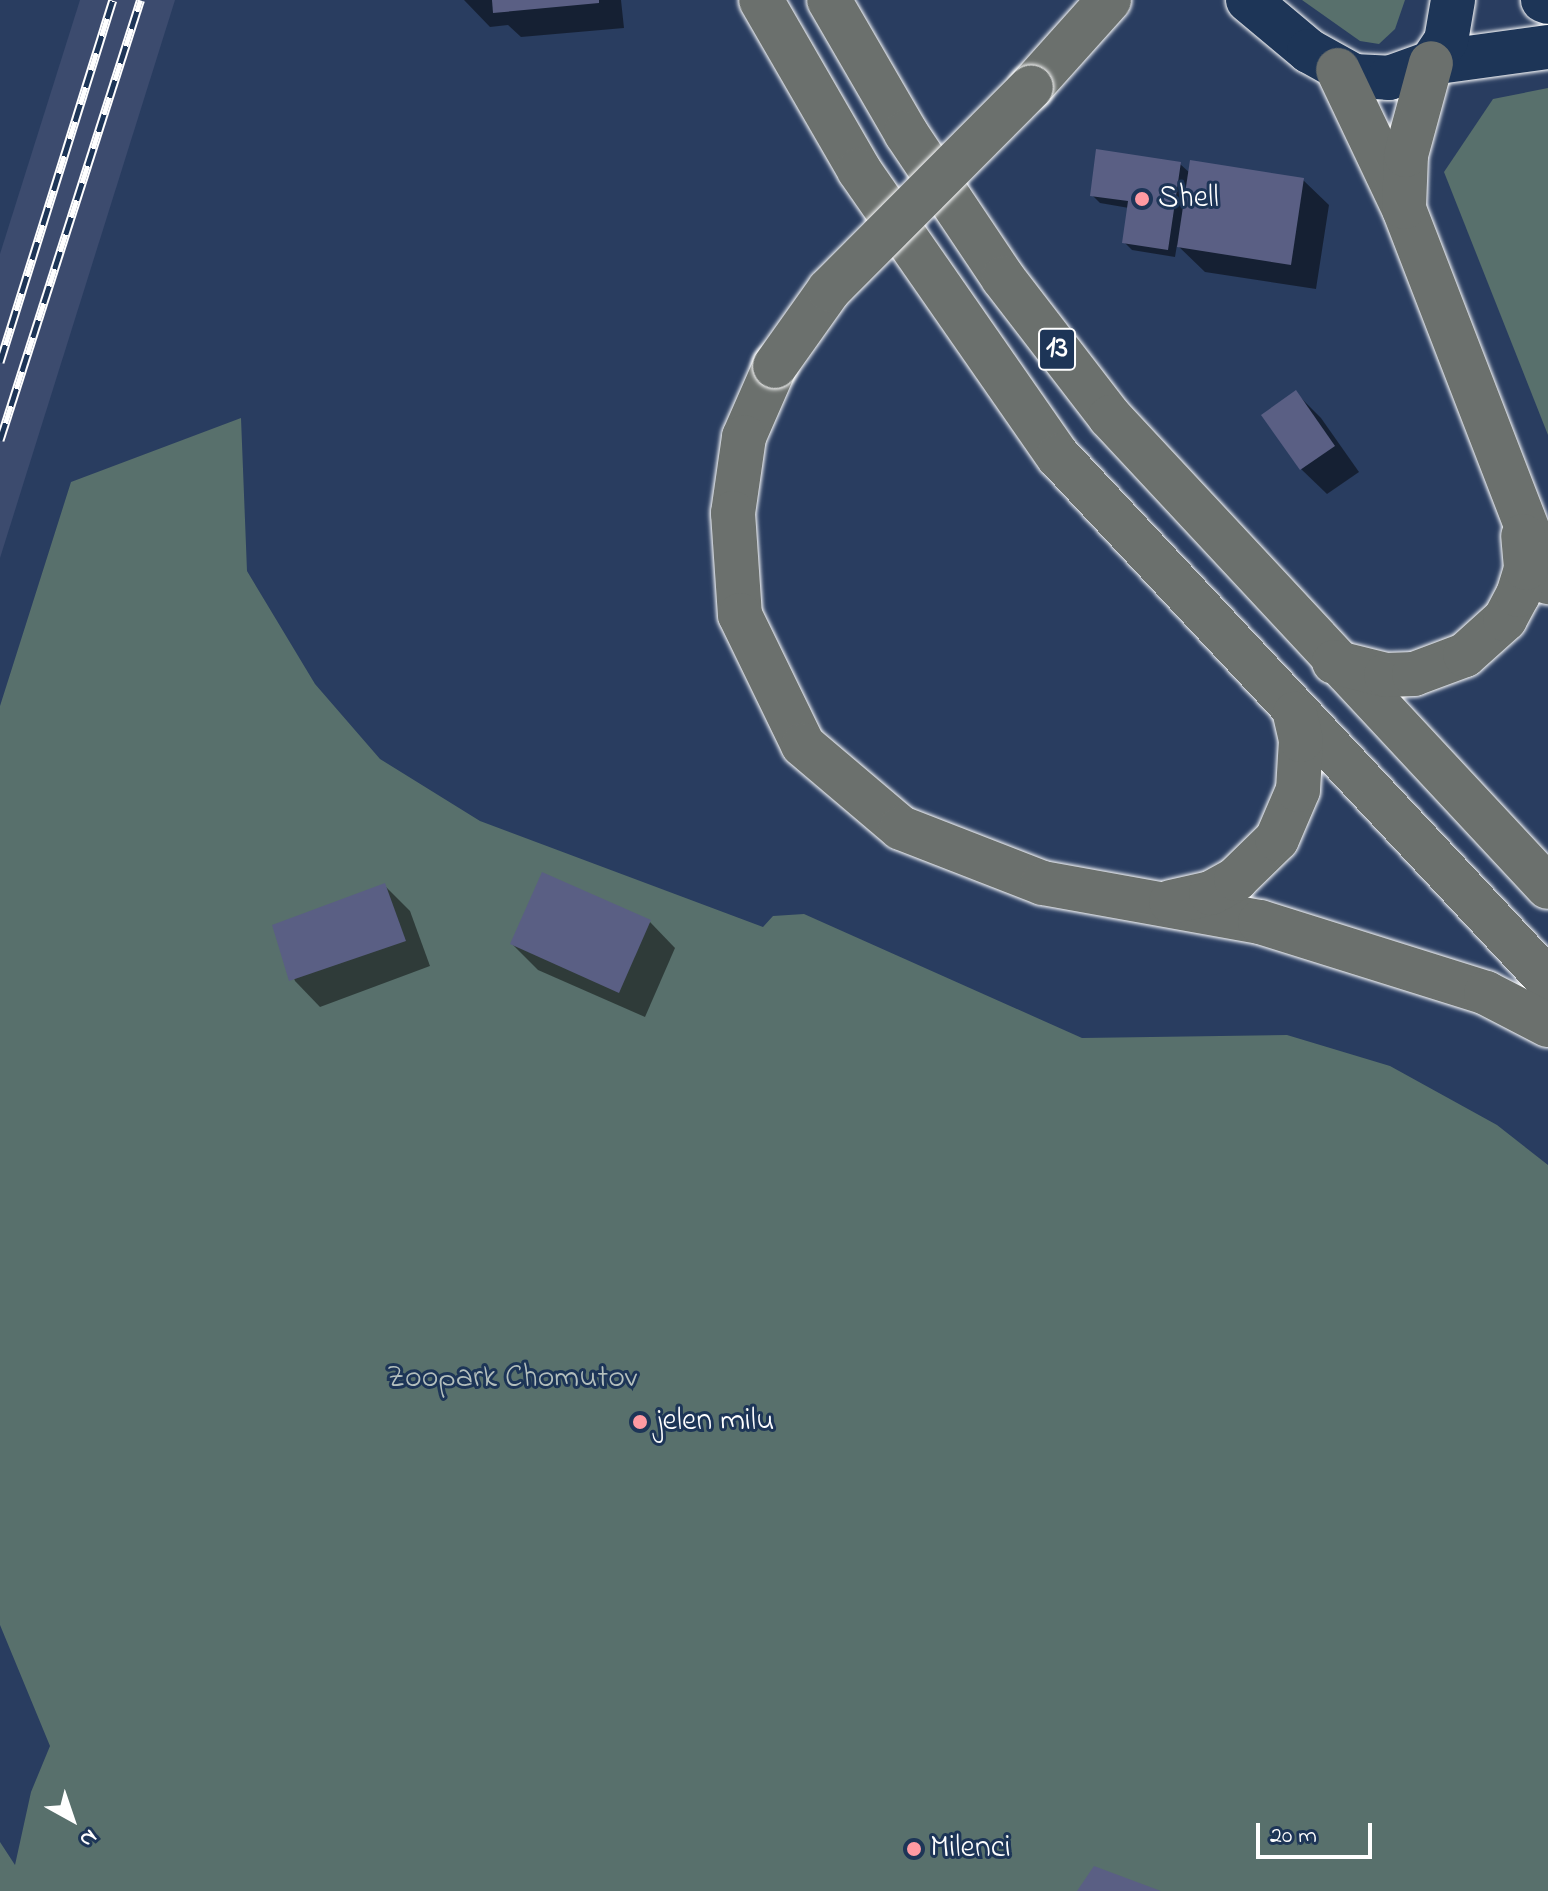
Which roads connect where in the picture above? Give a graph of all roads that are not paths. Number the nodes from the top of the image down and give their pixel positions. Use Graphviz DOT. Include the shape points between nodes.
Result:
graph roads {
  1 [pos="761,0"];
  2 [pos="829,0"];
  3 [pos="1248,0"];
  4 [pos="1453,0"];
  5 [pos="1109,4"];
  6 [pos="1548,47"];
  7 [pos="1431,63"];
  8 [pos="1338,70"];
  9 [pos="1404,209"];
  10 [pos="1521,522"];
  11 [pos="1548,582"];
  12 [pos="1334,662"];
  13 [pos="1295,714"];
  14 [pos="1548,887"];
  15 [pos="1154,903"];
  16 [pos="1548,980"];
  17 [pos="1548,1025"];
  1 -- 13 [label="highway, 13" via="859,170 1058,456"];
  2 -- 12 [label="highway, 13" via="906,133 1052,342 1110,417"];
  3 -- 8 [label="street"];
  4 -- 7 [label="street" via="1446,41"];
  5 -- 15 [label="highway, bridge" via="829,290 775,366 744,437 733,513 740,615 803,745 901,828 1043,883"];
  6 -- 7 [label="street"];
  7 -- 8 [label="street" via="1389,78"];
  7 -- 9 [label="highway" via="1406,155"];
  8 -- 9 [label="highway"];
  9 -- 10 [label="highway"];
  10 -- 11 [label="highway"];
  10 -- 12 [label="highway" via="1526,568 1518,595 1505,619 1476,647 1440,668 1414,674 1386,675"];
  12 -- 14 [label="highway, 13"];
  13 -- 15 [label="highway" via="1301,740 1298,790 1277,839 1258,861 1211,893"];
  13 -- 16 [label="highway, 13"];
  15 -- 17 [label="highway" via="1260,922 1355,950 1486,993"];
}
